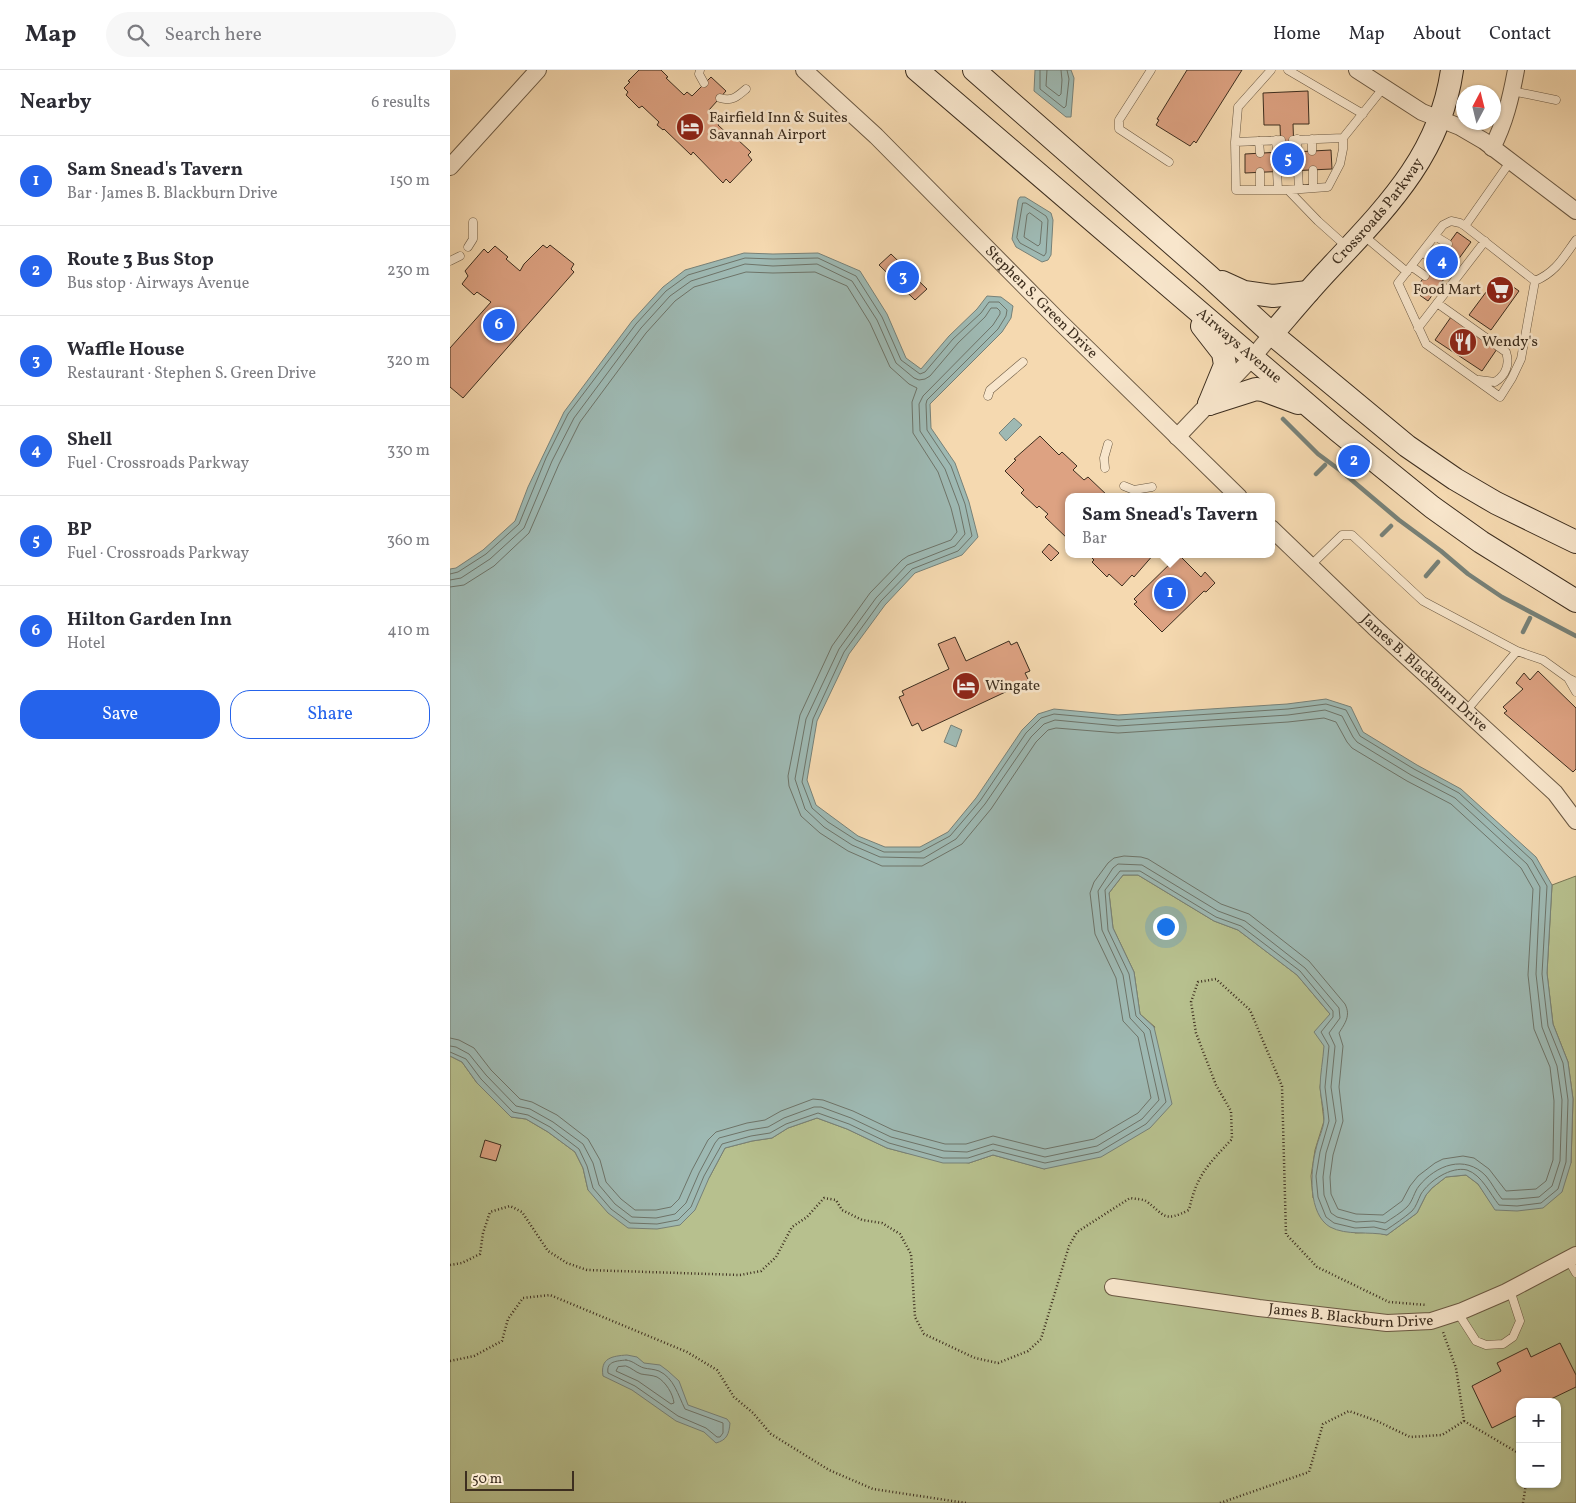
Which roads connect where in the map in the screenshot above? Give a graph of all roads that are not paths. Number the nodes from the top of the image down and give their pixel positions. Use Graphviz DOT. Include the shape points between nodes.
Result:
graph roads {
  1 [pos="538,70"];
  2 [pos="700,70"];
  3 [pos="804,70"];
  4 [pos="916,70"];
  5 [pos="974,70"];
  6 [pos="1151,70"];
  7 [pos="1270,70"];
  8 [pos="1288,70"];
  9 [pos="1357,70"];
  10 [pos="1452,70"];
  11 [pos="1516,70"];
  12 [pos="704,83"];
  13 [pos="1384,87"];
  14 [pos="746,89"];
  15 [pos="1512,91"];
  16 [pos="720,98"];
  17 [pos="1556,100"];
  18 [pos="1363,114"];
  19 [pos="1440,120"];
  20 [pos="1343,138"];
  21 [pos="1312,139"];
  22 [pos="1259,141"];
  23 [pos="1235,142"];
  24 [pos="1492,148"];
  25 [pos="1312,151"];
  26 [pos="1298,152"];
  27 [pos="1260,153"];
  28 [pos="1276,153"];
  29 [pos="1169,162"];
  30 [pos="1510,162"];
  31 [pos="450,167"];
  32 [pos="1313,170"];
  33 [pos="1298,171"];
  34 [pos="1260,172"];
  35 [pos="1277,172"];
  36 [pos="1313,188"];
  37 [pos="1299,189"];
  38 [pos="1260,190"];
  39 [pos="1278,190"];
  40 [pos="1288,190"];
  41 [pos="1576,211"];
  42 [pos="473,222"];
  43 [pos="1465,226"];
  44 [pos="1435,236"];
  45 [pos="1576,240"];
  46 [pos="1355,241"];
  47 [pos="1485,241"];
  48 [pos="1448,244"];
  49 [pos="468,247"];
  50 [pos="1422,252"];
  51 [pos="1462,255"];
  52 [pos="460,256"];
  53 [pos="450,261"];
  54 [pos="1435,261"];
  55 [pos="1470,261"];
  56 [pos="1409,269"];
  57 [pos="1450,272"];
  58 [pos="1425,276"];
  59 [pos="1210,277"];
  60 [pos="1457,277"];
  61 [pos="1536,281"];
  62 [pos="1171,286"];
  63 [pos="1438,287"];
  64 [pos="1308,292"];
  65 [pos="1446,292"];
  66 [pos="1437,303"];
  67 [pos="1418,328"];
  68 [pos="1272,334"];
  69 [pos="1253,357"];
  70 [pos="1023,362"];
  71 [pos="1309,365"];
  72 [pos="1473,378"];
  73 [pos="988,396"];
  74 [pos="1209,404"];
  75 [pos="1312,408"];
  76 [pos="1177,437"];
  77 [pos="1108,444"];
  78 [pos="1105,468"];
  79 [pos="1124,486"];
  80 [pos="1152,487"];
  81 [pos="1234,493"];
  82 [pos="1275,532"];
  83 [pos="1576,542"];
  84 [pos="1310,566"];
  85 [pos="1576,600"];
  86 [pos="1517,651"];
  87 [pos="1568,678"];
  88 [pos="1576,682"];
  89 [pos="1576,692"];
  90 [pos="1466,711"];
  91 [pos="1574,813"];
  92 [pos="1572,1257"];
  93 [pos="1576,1273"];
  94 [pos="1113,1288"];
  95 [pos="1510,1290"];
  96 [pos="1458,1313"];
  1 -- 31 [label="street"];
  2 -- 12 [label="lane"];
  3 -- 76 [label="street, Stephen S. Green Drive" via="876,136"];
  4 -- 62 [label="main road, Airways Avenue"];
  5 -- 59 [label="main road, Airways Avenue"];
  6 -- 29 [label="lane" via="1119,120 1119,129"];
  7 -- 23 [label="lane" via="1238,107"];
  8 -- 18 [label="lane"];
  9 -- 13 [label="street"];
  10 -- 19 [label="main road, Crossroads Parkway"];
  11 -- 15 [label="street"];
  13 -- 18 [label="lane"];
  13 -- 19 [label="street"];
  14 -- 16 [label="lane" via="736,98"];
  15 -- 17 [label="lane"];
  15 -- 24 [label="street" via="1501,130"];
  18 -- 20 [label="lane"];
  19 -- 24 [label="street" via="1460,127"];
  19 -- 46 [label="main road, Crossroads Parkway" via="1410,177"];
  20 -- 21 [label="lane"];
  20 -- 36 [label="lane" via="1340,164 1328,187"];
  21 -- 25 [label="lane"];
  21 -- 26 [label="lane" via="1295,140"];
  22 -- 23 [label="lane"];
  22 -- 27 [label="lane"];
  22 -- 28 [label="lane" via="1278,140"];
  23 -- 38 [label="lane" via="1236,190"];
  24 -- 30 [label="street"];
  30 -- 41 [label="street"];
  30 -- 43 [label="lane"];
  32 -- 36 [label="lane"];
  33 -- 37 [label="lane"];
  34 -- 38 [label="lane"];
  35 -- 39 [label="lane"];
  36 -- 37 [label="lane"];
  37 -- 40 [label="lane"];
  38 -- 39 [label="lane"];
  39 -- 40 [label="lane"];
  40 -- 46 [label="lane" via="1318,221"];
  42 -- 49 [label="lane" via="473,239"];
  43 -- 44 [label="lane" via="1451,221"];
  43 -- 47 [label="lane"];
  44 -- 48 [label="lane"];
  44 -- 50 [label="lane"];
  45 -- 61 [label="lane" via="1558,266 1548,276"];
  46 -- 56 [label="lane"];
  46 -- 64 [label="main road, Crossroads Parkway"];
  47 -- 55 [label="lane"];
  47 -- 61 [label="lane"];
  50 -- 54 [label="lane"];
  50 -- 56 [label="lane"];
  51 -- 55 [label="lane"];
  52 -- 53 [label="lane"];
  55 -- 60 [label="lane"];
  56 -- 58 [label="lane"];
  56 -- 67 [label="lane" via="1398,283"];
  57 -- 60 [label="lane"];
  59 -- 64 [label="main road" via="1244,292 1273,296"];
  59 -- 68 [label="main road, Airways Avenue"];
  60 -- 65 [label="lane"];
  61 -- 72 [label="lane" via="1521,359 1500,397"];
  62 -- 69 [label="main road, Airways Avenue"];
  62 -- 74 [label="main road" via="1224,358 1225,365"];
  63 -- 65 [label="lane"];
  64 -- 68 [label="main road, Crossroads Parkway"];
  64 -- 71 [label="main road" via="1296,332"];
  65 -- 66 [label="lane"];
  66 -- 67 [label="lane"];
  66 -- 72 [label="lane" via="1506,352 1508,367 1499,379 1487,382"];
  67 -- 72 [label="lane" via="1426,344"];
  68 -- 69 [label="street"];
  68 -- 71 [label="main road, Airways Avenue"];
  69 -- 74 [label="street"];
  69 -- 75 [label="main road, Airways Avenue"];
  70 -- 73 [label="lane" via="990,390"];
  71 -- 83 [label="main road, Airways Avenue" via="1407,446 1455,479 1511,512"];
  74 -- 75 [label="main road" via="1256,389"];
  74 -- 76 [label="street"];
  75 -- 85 [label="main road, Airways Avenue" via="1432,507 1481,542"];
  76 -- 81 [label="street"];
  77 -- 78 [label="lane"];
  79 -- 80 [label="lane" via="1134,490"];
  82 -- 84 [label="street, James B. Blackburn Drive"];
  84 -- 86 [label="lane" via="1342,535 1352,535 1423,600"];
  84 -- 90 [label="street, James B. Blackburn Drive"];
  86 -- 87 [label="lane" via="1544,660"];
  86 -- 90 [label="lane"];
  87 -- 88 [label="lane"];
  87 -- 89 [label="lane"];
  90 -- 91 [label="street, James B. Blackburn Drive"];
  92 -- 93 [label="lane"];
  92 -- 95 [label="street, James B. Blackburn Drive"];
  94 -- 96 [label="street, James B. Blackburn Drive" via="1387,1323 1431,1321"];
  95 -- 96 [label="street, James B. Blackburn Drive"];
  95 -- 96 [label="lane" via="1520,1321 1512,1337 1502,1344 1486,1345 1476,1341"];
}
